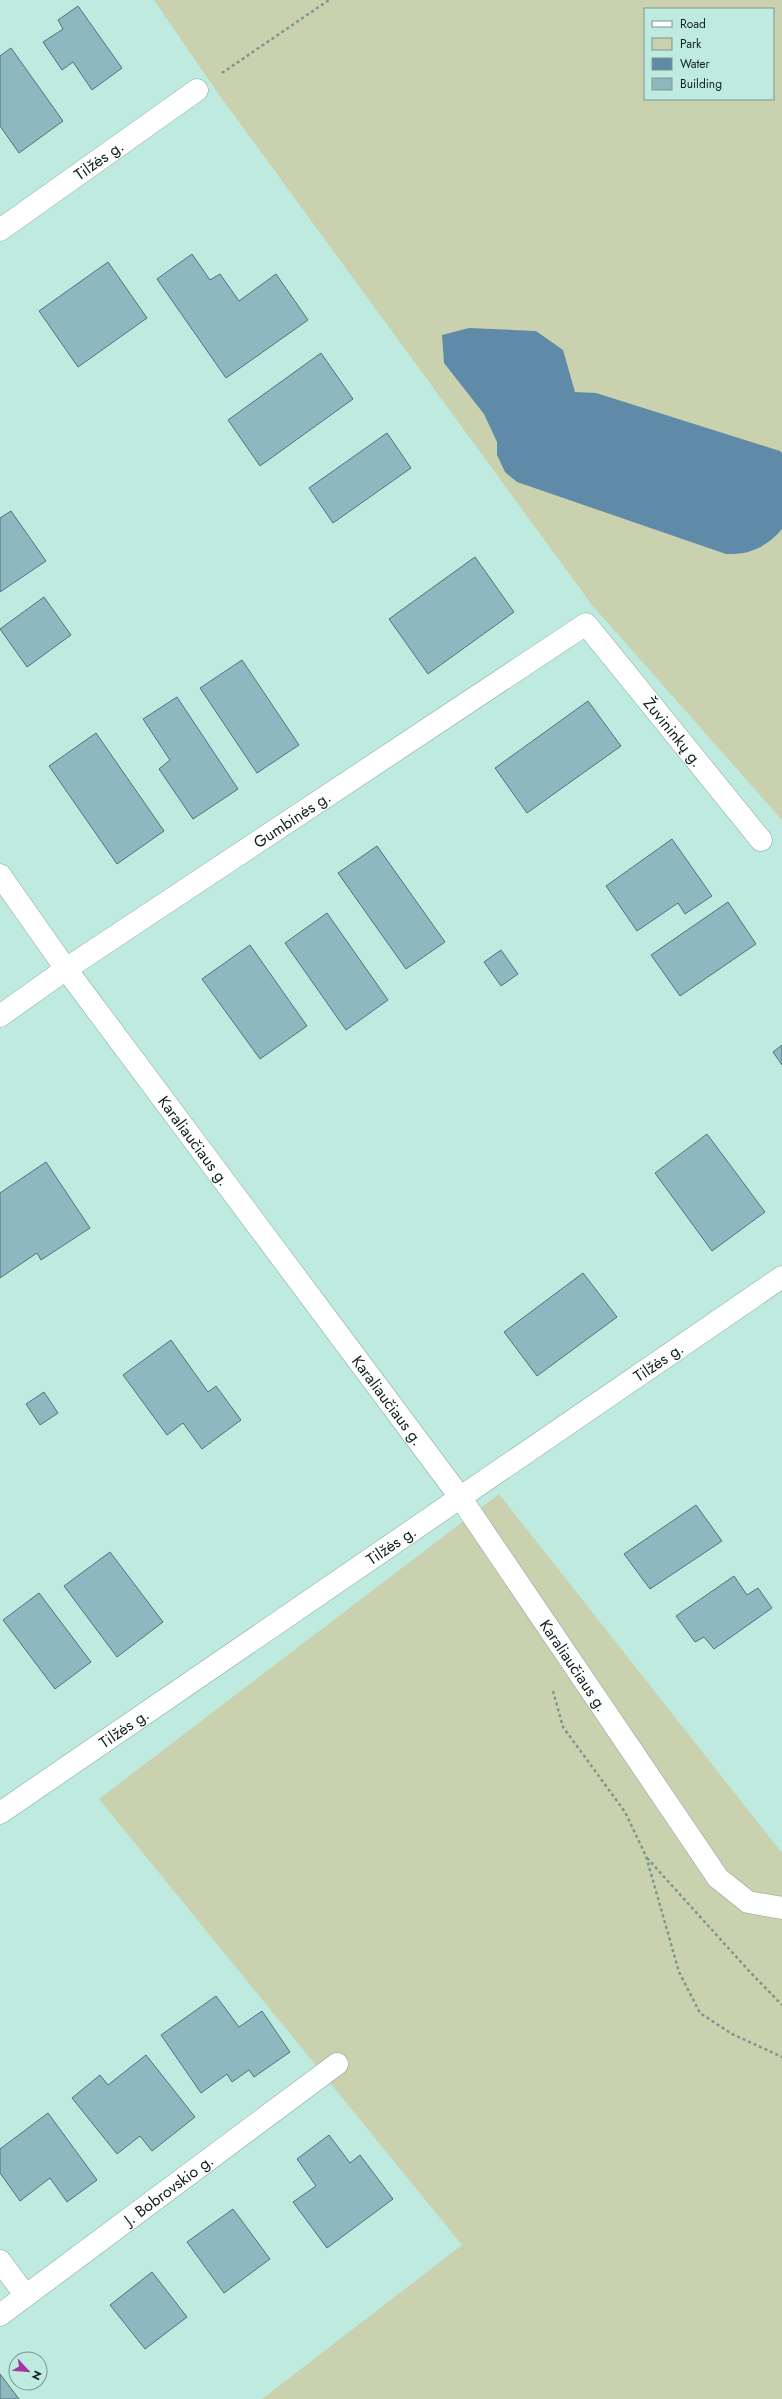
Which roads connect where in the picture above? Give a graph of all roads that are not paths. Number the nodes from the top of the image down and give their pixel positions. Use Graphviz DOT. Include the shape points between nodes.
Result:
graph roads {
  1 [pos="197,90"];
  2 [pos="0,230"];
  3 [pos="586,624"];
  4 [pos="761,840"];
  5 [pos="0,875"];
  6 [pos="66,969"];
  7 [pos="0,1016"];
  8 [pos="782,1277"];
  9 [pos="460,1497"];
  10 [pos="0,1813"];
  11 [pos="782,1908"];
  12 [pos="338,2064"];
  13 [pos="0,2261"];
  14 [pos="26,2296"];
  15 [pos="0,2315"];
  1 -- 2 [label="street, Tilžės g."];
  3 -- 4 [label="street, Žuvininkų g."];
  3 -- 6 [label="street, Gumbinės g."];
  5 -- 6 [label="street, Karaliaučiaus g."];
  6 -- 7 [label="street, Gumbinės g."];
  6 -- 9 [label="street, Karaliaučiaus g."];
  8 -- 9 [label="street, Tilžės g."];
  9 -- 10 [label="street, Tilžės g."];
  9 -- 11 [label="street, Karaliaučiaus g." via="718,1878 748,1902"];
  12 -- 14 [label="street, J. Bobrovskio g."];
  13 -- 14 [label="street"];
  14 -- 15 [label="street, J. Bobrovskio g."];
}
